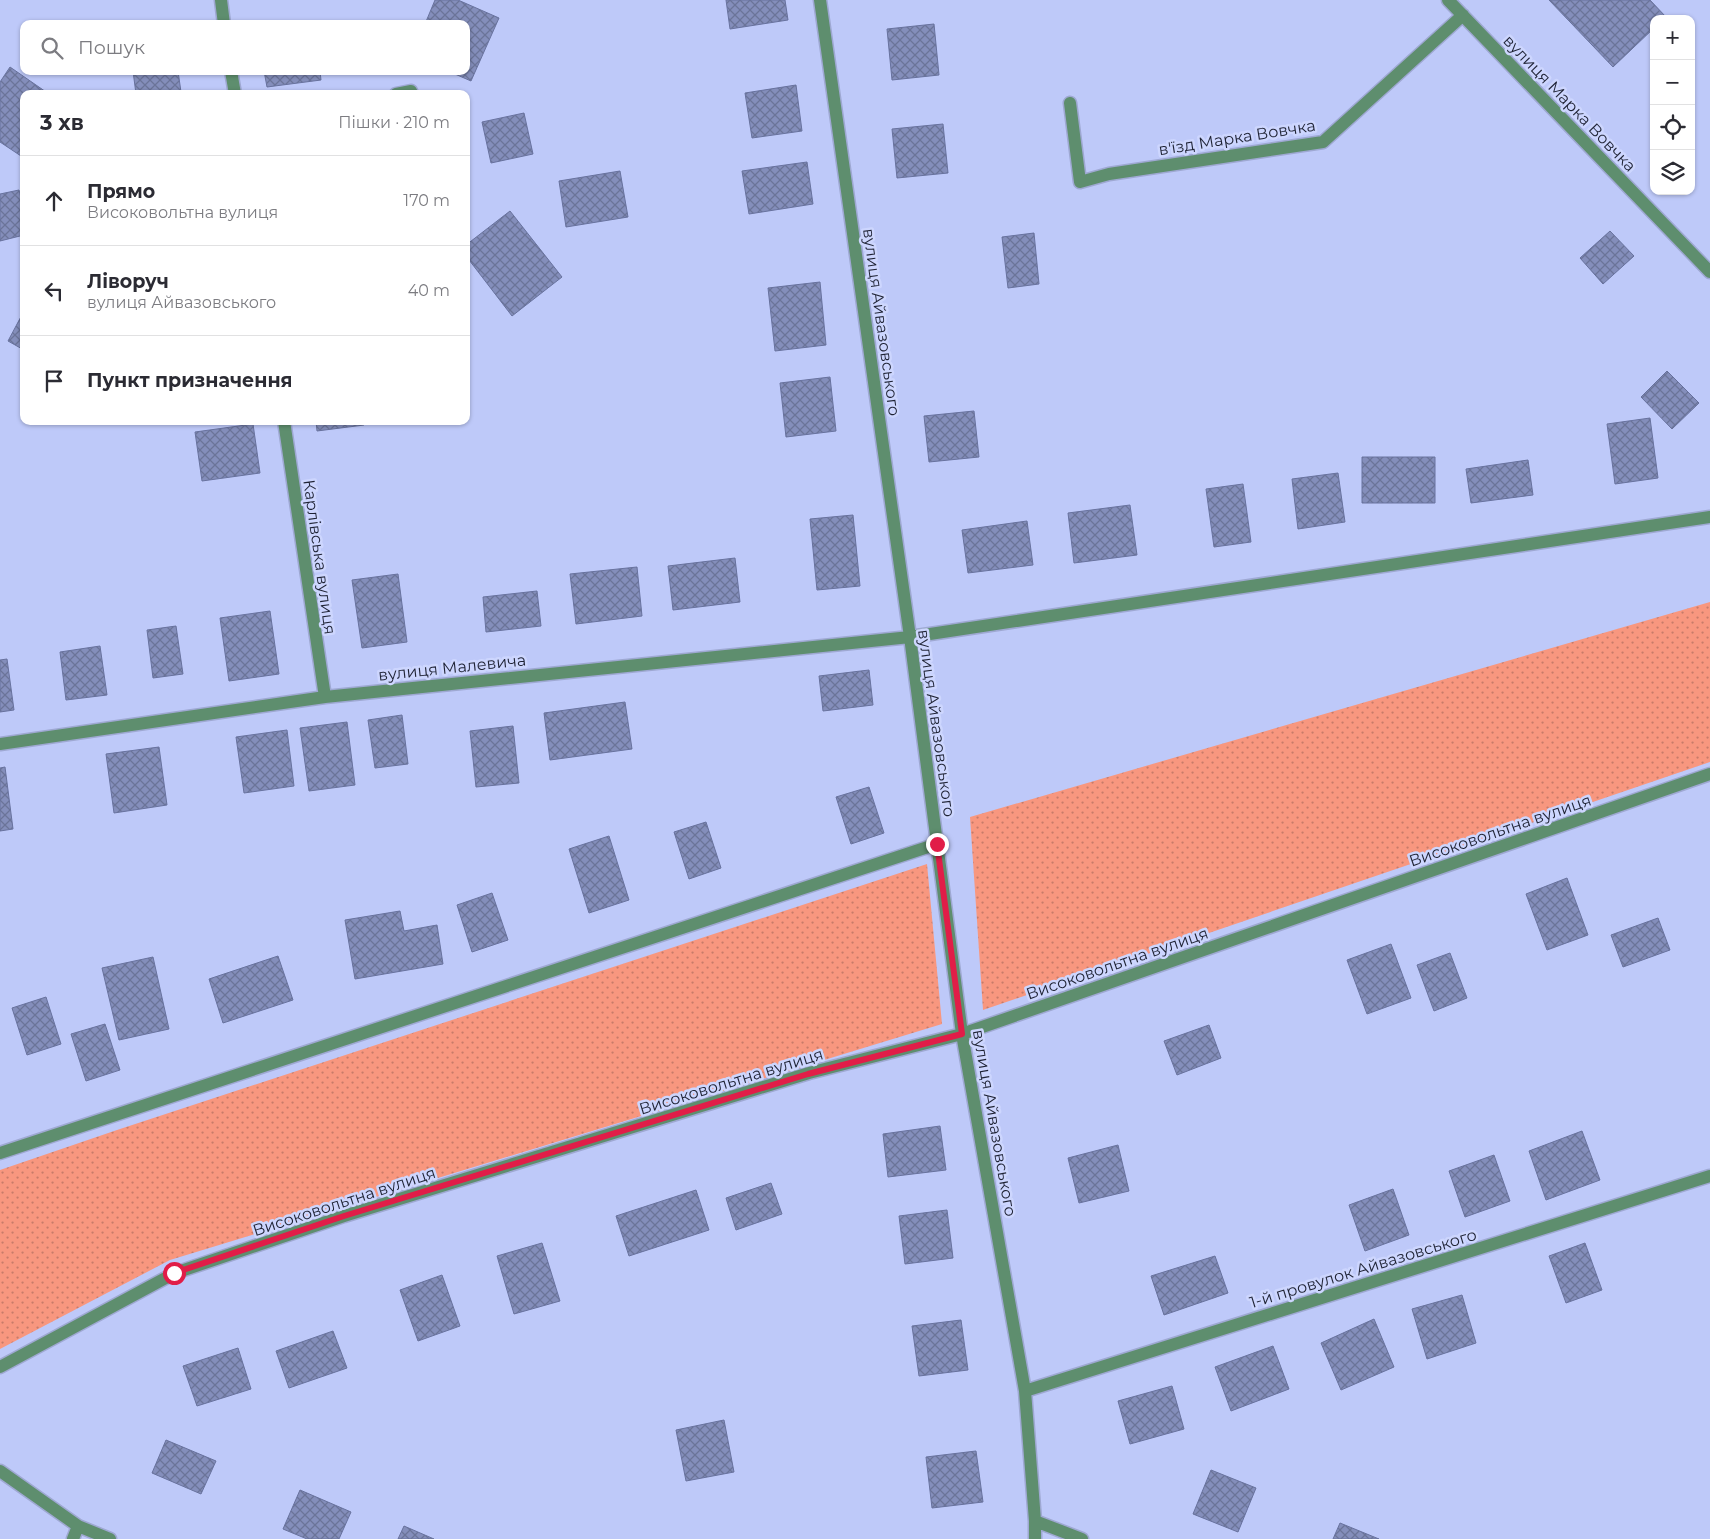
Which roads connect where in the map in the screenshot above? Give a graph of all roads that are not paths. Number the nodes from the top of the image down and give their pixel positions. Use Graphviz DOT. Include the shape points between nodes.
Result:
graph roads {
  1 [pos="221,0"];
  2 [pos="820,0"];
  3 [pos="1448,0"];
  4 [pos="1463,15"];
  5 [pos="224,20"];
  6 [pos="232,75"];
  7 [pos="234,90"];
  8 [pos="1070,103"];
  9 [pos="1710,272"];
  10 [pos="285,425"];
  11 [pos="1710,517"];
  12 [pos="910,636"];
  13 [pos="325,697"];
  14 [pos="0,744"];
  15 [pos="1710,774"];
  16 [pos="937,844"];
  17 [pos="962,1034"];
  18 [pos="0,1153"];
  19 [pos="1710,1176"];
  20 [pos="0,1368"];
  21 [pos="1025,1391"];
  22 [pos="0,1471"];
  23 [pos="1035,1522"];
  24 [pos="78,1526"];
  25 [pos="72,1539"];
  26 [pos="110,1539"];
  27 [pos="1035,1539"];
  28 [pos="1082,1539"];
  1 -- 5 [label="street"];
  2 -- 12 [label="street, вулиця Айвазовського"];
  3 -- 4 [label="street, вулиця Марка Вовчка"];
  4 -- 8 [label="street, в'їзд Марка Вовчка" via="1323,142 1109,174 1080,182"];
  4 -- 9 [label="street, вулиця Марка Вовчка"];
  6 -- 7 [label="street"];
  10 -- 13 [label="street, Карлівська вулиця"];
  11 -- 12 [label="street"];
  12 -- 13 [label="street, вулиця Малевича"];
  12 -- 16 [label="street, вулиця Айвазовського"];
  13 -- 14 [label="street, вулиця Малевича"];
  15 -- 17 [label="street, Високовольтна вулиця"];
  16 -- 17 [label="street, вулиця Айвазовського"];
  16 -- 18 [label="street"];
  17 -- 20 [label="street, Високовольтна вулиця" via="799,1076 344,1216 174,1273"];
  17 -- 21 [label="street, вулиця Айвазовського"];
  19 -- 21 [label="street, 1-й провулок Айвазовського"];
  21 -- 23 [label="street, вулиця Айвазовського"];
  22 -- 24 [label="street"];
  23 -- 27 [label="street, вулиця Айвазовського"];
  23 -- 28 [label="street"];
  24 -- 25 [label="street"];
  24 -- 26 [label="street"];
}
